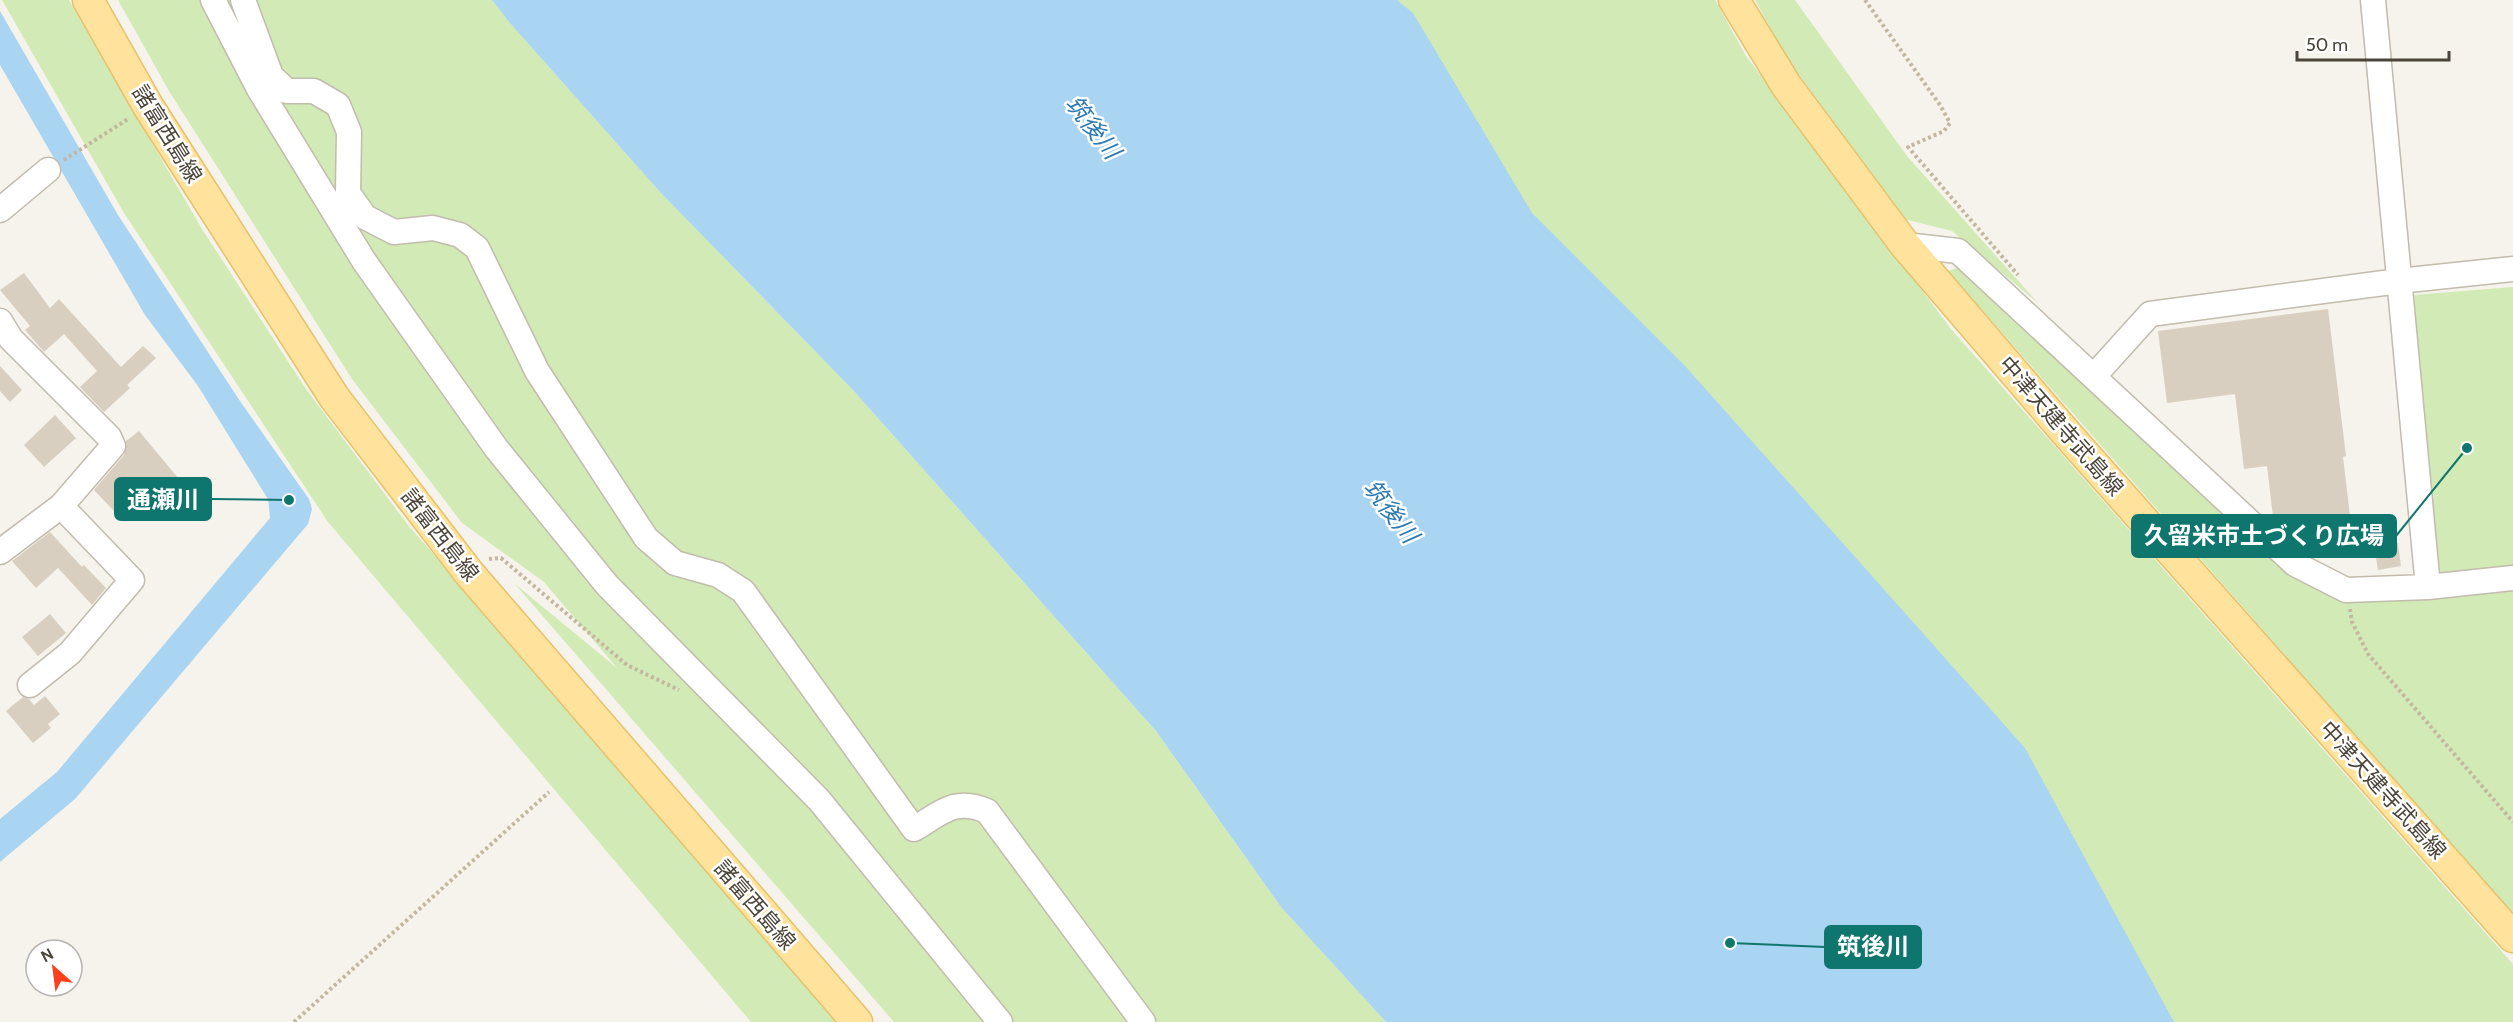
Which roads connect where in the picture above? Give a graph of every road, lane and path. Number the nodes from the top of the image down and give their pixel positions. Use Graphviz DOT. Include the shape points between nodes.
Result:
graph roads {
  1 [pos="88,0"];
  2 [pos="213,0"];
  3 [pos="243,0"];
  4 [pos="1734,0"];
  5 [pos="1865,0"];
  6 [pos="2373,0"];
  7 [pos="148,106"];
  8 [pos="84,147"];
  9 [pos="48,170"];
  10 [pos="0,210"];
  11 [pos="1905,246"];
  12 [pos="2513,270"];
  13 [pos="2022,279"];
  14 [pos="2400,281"];
  15 [pos="0,321"];
  16 [pos="2094,376"];
  17 [pos="61,506"];
  18 [pos="0,552"];
  19 [pos="469,573"];
  20 [pos="2513,578"];
  21 [pos="2428,587"];
  22 [pos="2346,590"];
  23 [pos="30,685"];
  24 [pos="684,692"];
  25 [pos="549,792"];
  26 [pos="2513,822"];
  27 [pos="2513,937"];
  28 [pos="294,1022"];
  29 [pos="857,1022"];
  30 [pos="1000,1022"];
  31 [pos="1143,1022"];
  1 -- 7 [label="main road, 諸富西島線"];
  2 -- 30 [label="street" via="259,89 364,261 496,448 607,585 819,800"];
  3 -- 31 [label="street" via="271,76 286,92 314,91 338,105 349,132 348,193 365,217 394,232 433,228 460,235 477,248 537,371 646,538 675,563 717,574 743,591 914,829 953,806 973,805 987,811"];
  4 -- 11 [label="main road, 中津天建寺武島線" via="1786,85"];
  5 -- 13 [label="path" via="1950,123 1944,131 1908,147"];
  6 -- 14 [label="street"];
  7 -- 8 [label="path"];
  7 -- 19 [label="main road, 諸富西島線" via="334,397"];
  9 -- 10 [label="street"];
  11 -- 16 [label="street" via="1958,251"];
  11 -- 27 [label="main road, 中津天建寺武島線"];
  12 -- 14 [label="street"];
  14 -- 16 [label="street" via="2150,314"];
  14 -- 21 [label="street"];
  15 -- 17 [label="street" via="11,339 102,429 113,446"];
  16 -- 22 [label="street" via="2295,564"];
  17 -- 18 [label="street"];
  17 -- 23 [label="street" via="132,580 70,653"];
  19 -- 24 [label="path" via="486,560 501,558 627,665"];
  19 -- 29 [label="main road, 諸富西島線"];
  20 -- 21 [label="street"];
  21 -- 22 [label="street"];
  22 -- 26 [label="path" via="2352,622 2368,654"];
  25 -- 28 [label="path"];
}
